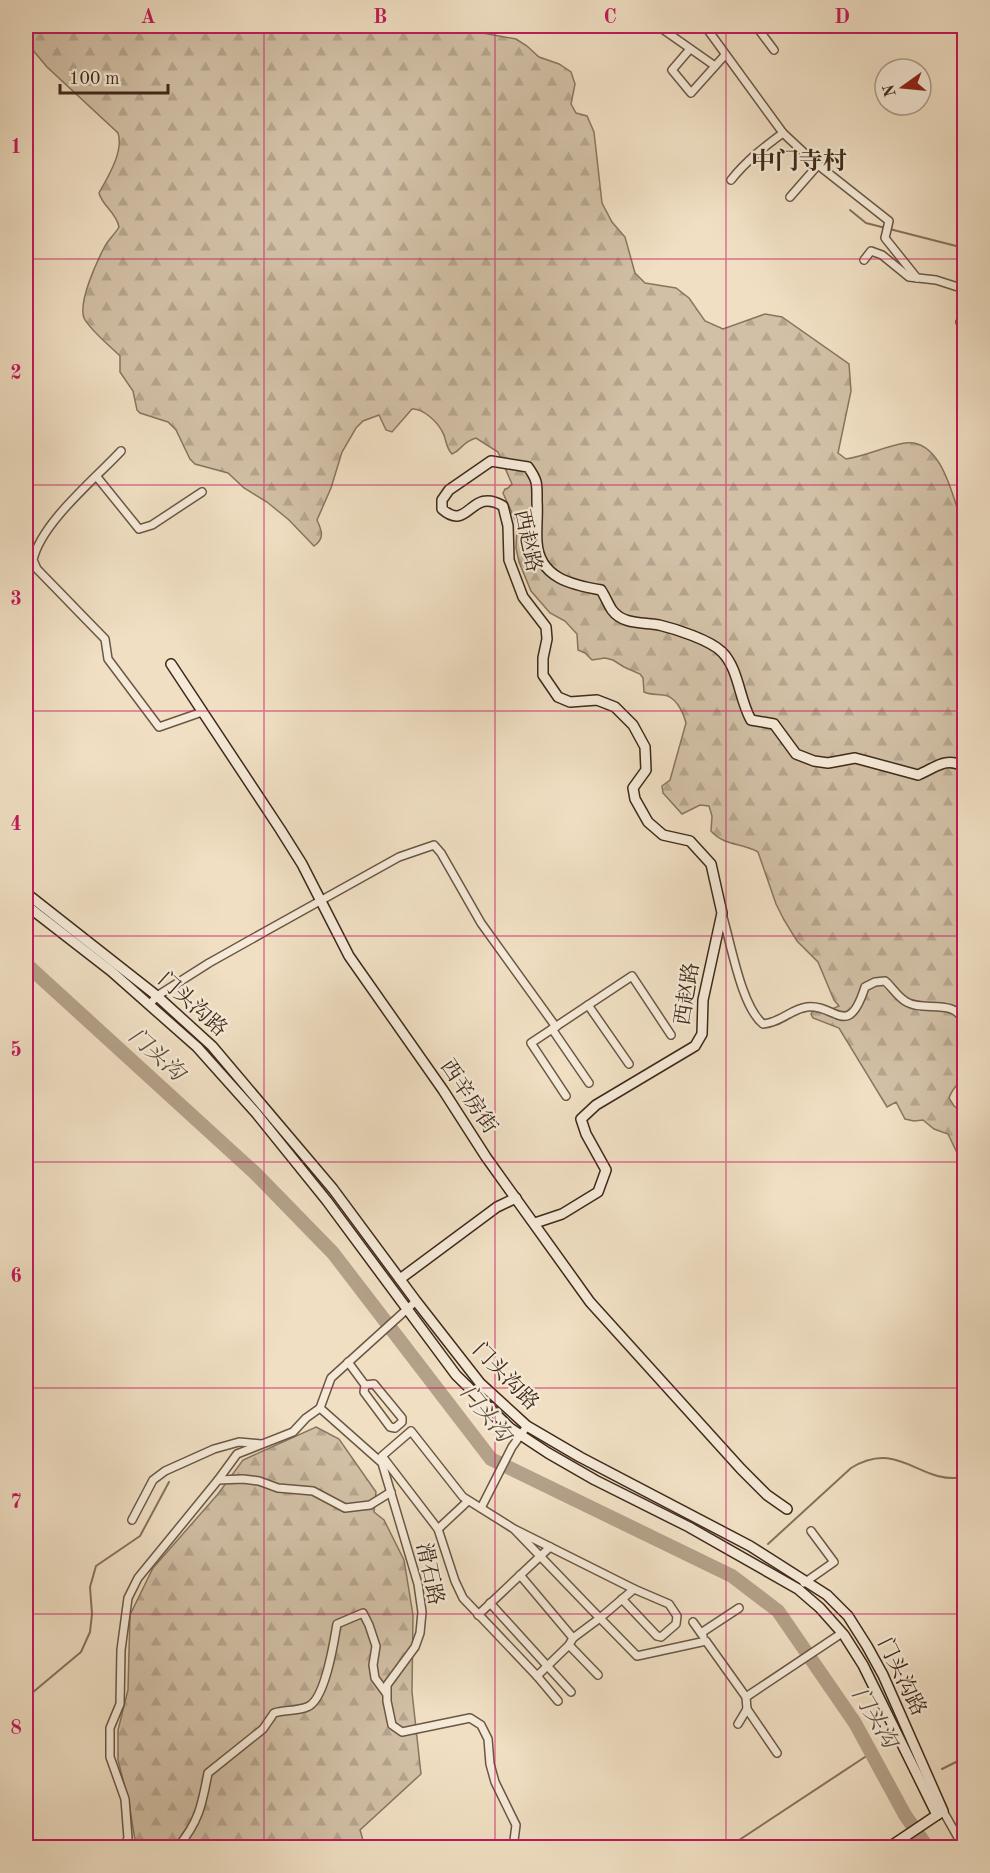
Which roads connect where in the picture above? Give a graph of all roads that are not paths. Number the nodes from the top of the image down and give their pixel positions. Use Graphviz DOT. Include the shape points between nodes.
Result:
graph roads {
  1 [pos="658,26"];
  2 [pos="705,26"];
  3 [pos="756,26"];
  4 [pos="690,49"];
  5 [pos="774,50"];
  6 [pos="725,55"];
  7 [pos="715,66"];
  8 [pos="783,133"];
  9 [pos="818,165"];
  10 [pos="731,180"];
  11 [pos="790,196"];
  12 [pos="864,260"];
  13 [pos="917,278"];
  14 [pos="964,289"];
  15 [pos="121,451"];
  16 [pos="98,477"];
  17 [pos="202,492"];
  18 [pos="171,664"];
  19 [pos="202,712"];
  20 [pos="964,767"];
  21 [pos="26,893"];
  22 [pos="320,901"];
  23 [pos="26,905"];
  24 [pos="722,913"];
  25 [pos="158,996"];
  26 [pos="150,1004"];
  27 [pos="588,1005"];
  28 [pos="964,1022"];
  29 [pos="554,1028"];
  30 [pos="671,1035"];
  31 [pos="629,1064"];
  32 [pos="964,1076"];
  33 [pos="589,1083"];
  34 [pos="964,1087"];
  35 [pos="566,1096"];
  36 [pos="516,1198"];
  37 [pos="535,1223"];
  38 [pos="400,1279"];
  39 [pos="416,1301"];
  40 [pos="407,1309"];
  41 [pos="348,1362"];
  42 [pos="364,1385"];
  43 [pos="320,1407"];
  44 [pos="527,1426"];
  45 [pos="520,1435"];
  46 [pos="261,1444"];
  47 [pos="218,1480"];
  48 [pos="391,1492"];
  49 [pos="468,1501"];
  50 [pos="481,1508"];
  51 [pos="788,1509"];
  52 [pos="132,1520"];
  53 [pos="438,1529"];
  54 [pos="514,1529"];
  55 [pos="811,1531"];
  56 [pos="550,1547"];
  57 [pos="540,1556"];
  58 [pos="520,1575"];
  59 [pos="806,1581"];
  60 [pos="634,1589"];
  61 [pos="798,1589"];
  62 [pos="622,1599"];
  63 [pos="490,1603"];
  64 [pos="739,1608"];
  65 [pos="478,1615"];
  66 [pos="600,1618"];
  67 [pos="693,1622"];
  68 [pos="701,1633"];
  69 [pos="842,1633"];
  70 [pos="573,1638"];
  71 [pos="706,1641"];
  72 [pos="569,1646"];
  73 [pos="549,1665"];
  74 [pos="598,1675"];
  75 [pos="537,1676"];
  76 [pos="571,1692"];
  77 [pos="387,1694"];
  78 [pos="746,1697"];
  79 [pos="558,1701"];
  80 [pos="747,1709"];
  81 [pos="738,1724"];
  82 [pos="777,1753"];
  83 [pos="936,1816"];
  84 [pos="124,1848"];
  85 [pos="177,1848"];
  86 [pos="513,1848"];
  87 [pos="888,1848"];
  88 [pos="964,1848"];
  1 -- 4 [label="street"];
  2 -- 6 [label="street"];
  3 -- 5 [label="street"];
  4 -- 7 [label="street"];
  4 -- 7 [label="street" via="672,70 691,93"];
  6 -- 7 [label="street"];
  6 -- 8 [label="street"];
  8 -- 9 [label="street"];
  8 -- 10 [label="street" via="757,152"];
  9 -- 11 [label="street"];
  9 -- 13 [label="street" via="889,221 885,238"];
  12 -- 13 [label="street" via="871,251 909,277"];
  13 -- 14 [label="street"];
  15 -- 16 [label="street"];
  16 -- 17 [label="street" via="139,529 152,525"];
  16 -- 19 [label="street" via="85,486 39,541 33,560 37,569 105,639 108,659 159,727"];
  18 -- 19 [label="street, 西辛房街"];
  19 -- 22 [label="street, 西辛房街" via="302,864"];
  20 -- 24 [label="street, 西赵路" via="948,761 918,775 855,758 828,763 796,754 774,724 751,720 735,675 724,654 713,645 659,625 628,621 612,611 601,590 557,578 543,562 537,545 537,478 528,467 491,460 448,490 442,509 450,516 459,516 481,501 492,499 503,506 509,560 523,597 546,627 543,675 558,697 570,702 597,700 615,707 633,725 645,747 646,770 633,788 635,800 648,822 663,835 690,841 711,864"];
  21 -- 25 [label="street, 门头沟路"];
  22 -- 25 [label="street"];
  22 -- 29 [label="street" via="399,857 434,845 481,923"];
  22 -- 36 [label="street, 西辛房街" via="349,956"];
  23 -- 26 [label="street, 门头沟路"];
  24 -- 28 [label="street" via="747,1003 763,1024 809,1007 838,1017 848,1015 856,1009 865,987 885,981 905,1001 953,1009"];
  24 -- 37 [label="street, 西赵路" via="703,1000 702,1035 695,1046 596,1105 581,1119 606,1170 598,1192 562,1214"];
  25 -- 26 [label="street"];
  25 -- 38 [label="street, 门头沟路" via="228,1064 333,1189"];
  26 -- 40 [label="street, 门头沟路" via="197,1047 256,1113"];
  27 -- 29 [label="street"];
  27 -- 30 [label="street" via="632,976"];
  27 -- 31 [label="street"];
  29 -- 33 [label="street"];
  29 -- 35 [label="street" via="531,1043"];
  32 -- 34 [label="street"];
  36 -- 37 [label="street, 西辛房街"];
  36 -- 38 [label="street" via="497,1207"];
  37 -- 51 [label="street, 西辛房街" via="612,1327 741,1469"];
  38 -- 39 [label="street, 门头沟路"];
  39 -- 40 [label="street"];
  39 -- 44 [label="street, 门头沟路" via="480,1383"];
  40 -- 41 [label="street"];
  40 -- 45 [label="street, 门头沟路" via="456,1375"];
  41 -- 42 [label="street"];
  41 -- 43 [label="street" via="331,1378"];
  42 -- 42 [label="street" via="364,1392 390,1428 402,1422 374,1384"];
  43 -- 46 [label="street" via="292,1432"];
  43 -- 48 [label="street, 滑石路" via="382,1463"];
  44 -- 45 [label="street"];
  44 -- 59 [label="street, 门头沟路" via="750,1546"];
  45 -- 50 [label="street"];
  45 -- 61 [label="street, 门头沟路" via="595,1480 689,1527"];
  46 -- 47 [label="street" via="237,1454"];
  46 -- 52 [label="street" via="239,1442 222,1446 165,1471 153,1480"];
  47 -- 48 [label="street" via="243,1479 313,1491 345,1508 370,1505"];
  47 -- 84 [label="street" via="138,1578 128,1598 121,1650 120,1704 110,1728 110,1757 125,1799 128,1838"];
  48 -- 77 [label="street, 滑石路" via="418,1584 422,1612 415,1647 387,1684"];
  49 -- 50 [label="street"];
  49 -- 53 [label="street"];
  49 -- 53 [label="street" via="411,1431 382,1456"];
  50 -- 54 [label="street"];
  53 -- 65 [label="street" via="463,1598"];
  54 -- 56 [label="street"];
  54 -- 57 [label="street"];
  55 -- 59 [label="street" via="834,1562"];
  56 -- 57 [label="street"];
  56 -- 60 [label="street"];
  57 -- 58 [label="street"];
  57 -- 66 [label="street"];
  58 -- 63 [label="street"];
  58 -- 70 [label="street"];
  59 -- 61 [label="street"];
  59 -- 83 [label="street, 门头沟路" via="848,1616 867,1646 883,1675"];
  60 -- 62 [label="street"];
  60 -- 62 [label="street" via="669,1604 677,1616 676,1624 657,1636"];
  61 -- 69 [label="street, 门头沟路"];
  62 -- 66 [label="street"];
  63 -- 65 [label="street"];
  63 -- 73 [label="street"];
  64 -- 68 [label="street"];
  65 -- 75 [label="street"];
  66 -- 70 [label="street"];
  66 -- 71 [label="street" via="637,1656"];
  67 -- 68 [label="street"];
  68 -- 71 [label="street"];
  69 -- 78 [label="street"];
  69 -- 83 [label="street, 门头沟路" via="863,1665"];
  70 -- 72 [label="street"];
  71 -- 78 [label="street"];
  72 -- 73 [label="street"];
  72 -- 74 [label="street"];
  73 -- 75 [label="street"];
  73 -- 76 [label="street"];
  75 -- 79 [label="street"];
  77 -- 85 [label="street" via="375,1678 376,1646 363,1614 337,1624 321,1692 313,1704 274,1713 263,1729 208,1773 201,1811"];
  77 -- 86 [label="street" via="392,1725 402,1732 470,1718 481,1725 488,1739 495,1782 516,1825"];
  78 -- 80 [label="street"];
  80 -- 81 [label="street"];
  80 -- 82 [label="street"];
  83 -- 87 [label="street"];
  83 -- 88 [label="street, 门头沟路"];
}
